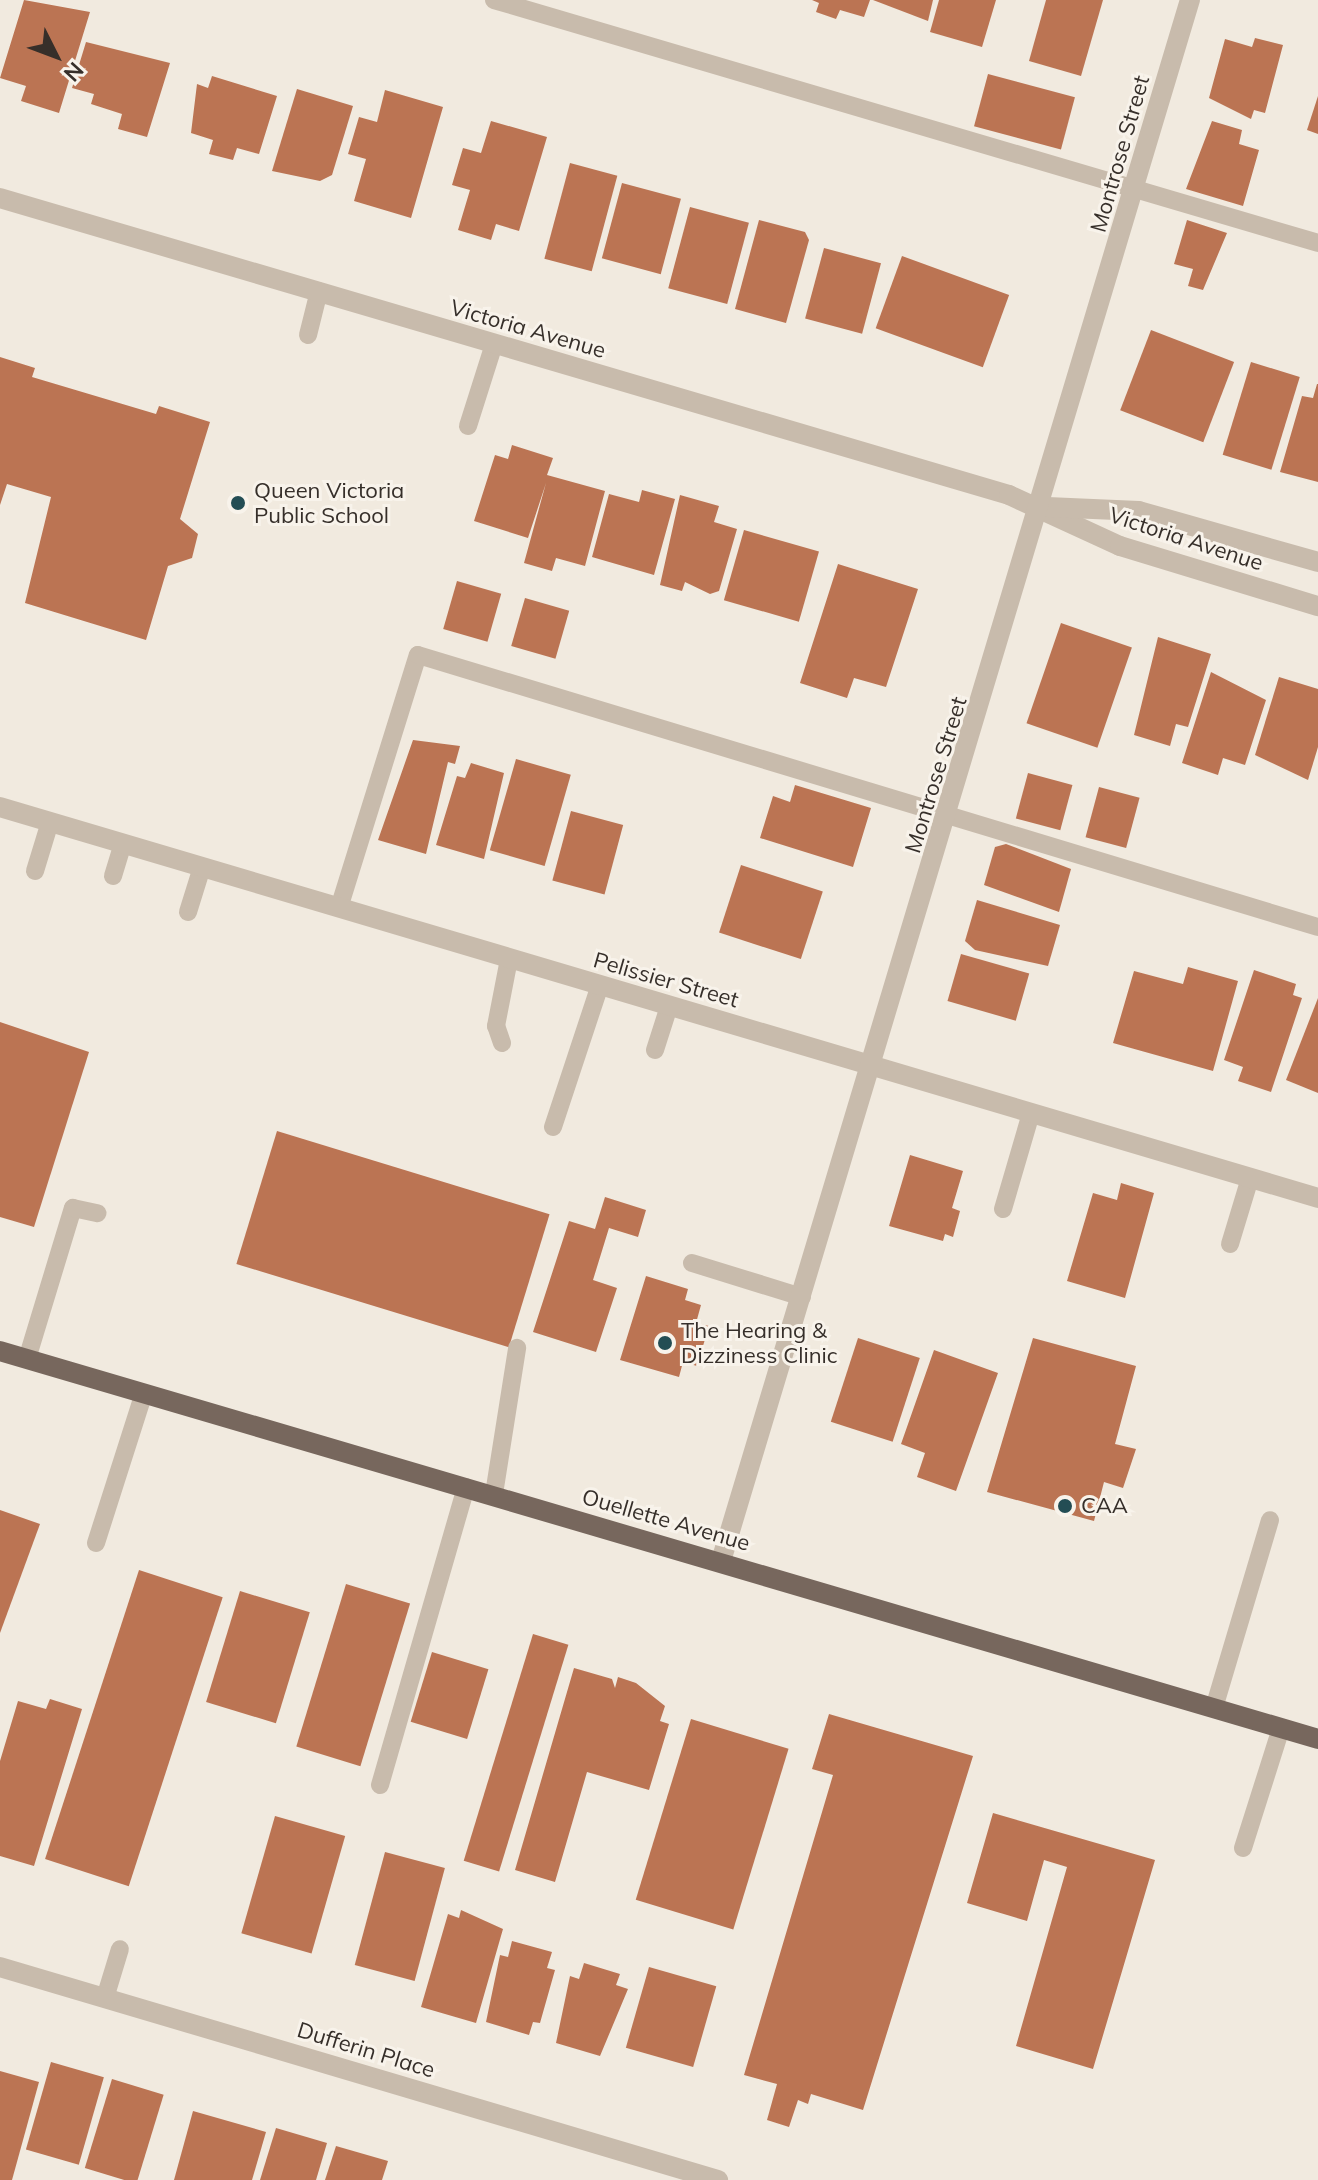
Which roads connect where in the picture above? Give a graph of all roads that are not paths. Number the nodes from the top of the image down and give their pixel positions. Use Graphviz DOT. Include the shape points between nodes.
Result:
graph roads {
  1 [pos="494,0"];
  2 [pos="1190,0"];
  3 [pos="1135,189"];
  4 [pos="0,198"];
  5 [pos="1318,243"];
  6 [pos="319,291"];
  7 [pos="308,335"];
  8 [pos="494,344"];
  9 [pos="468,426"];
  10 [pos="1043,507"];
  11 [pos="1318,562"];
  12 [pos="1318,606"];
  13 [pos="0,807"];
  14 [pos="949,816"];
  15 [pos="50,822"];
  16 [pos="123,844"];
  17 [pos="202,867"];
  18 [pos="35,871"];
  19 [pos="113,876"];
  20 [pos="339,908"];
  21 [pos="188,912"];
  22 [pos="1318,927"];
  23 [pos="509,959"];
  24 [pos="600,985"];
  25 [pos="669,1006"];
  26 [pos="502,1043"];
  27 [pos="655,1050"];
  28 [pos="872,1066"];
  29 [pos="1031,1113"];
  30 [pos="553,1127"];
  31 [pos="1250,1178"];
  32 [pos="1318,1198"];
  33 [pos="1003,1209"];
  34 [pos="97,1213"];
  35 [pos="1230,1244"];
  36 [pos="692,1263"];
  37 [pos="802,1297"];
  38 [pos="517,1348"];
  39 [pos="0,1351"];
  40 [pos="27,1359"];
  41 [pos="144,1393"];
  42 [pos="466,1487"];
  43 [pos="494,1494"];
  44 [pos="1270,1520"];
  45 [pos="96,1543"];
  46 [pos="721,1561"];
  47 [pos="1214,1708"];
  48 [pos="1281,1728"];
  49 [pos="1318,1739"];
  50 [pos="380,1785"];
  51 [pos="1243,1848"];
  52 [pos="120,1949"];
  53 [pos="0,1967"];
  54 [pos="105,1998"];
  55 [pos="718,2180"];
  1 -- 3 [label="lane"];
  2 -- 3 [label="street, Montrose Street"];
  3 -- 5 [label="lane"];
  3 -- 10 [label="street, Montrose Street"];
  4 -- 6 [label="street, Victoria Avenue"];
  6 -- 7 [label="lane"];
  6 -- 8 [label="street, Victoria Avenue"];
  8 -- 9 [label="lane"];
  8 -- 10 [label="street, Victoria Avenue"];
  10 -- 11 [label="street, Victoria Avenue" via="1139,511"];
  10 -- 12 [label="street, Victoria Avenue" via="1120,546"];
  10 -- 14 [label="street, Montrose Street"];
  13 -- 15 [label="street, Pelissier Street"];
  14 -- 20 [label="lane" via="418,655"];
  14 -- 22 [label="lane"];
  14 -- 28 [label="street, Montrose Street"];
  15 -- 16 [label="street, Pelissier Street"];
  15 -- 18 [label="lane"];
  16 -- 17 [label="street, Pelissier Street"];
  16 -- 19 [label="lane"];
  17 -- 20 [label="street, Pelissier Street"];
  17 -- 21 [label="lane"];
  20 -- 23 [label="street, Pelissier Street"];
  23 -- 24 [label="street, Pelissier Street"];
  23 -- 26 [label="lane" via="496,1026"];
  24 -- 25 [label="street, Pelissier Street"];
  24 -- 30 [label="lane"];
  25 -- 27 [label="lane"];
  25 -- 28 [label="street, Pelissier Street"];
  28 -- 29 [label="street, Pelissier Street"];
  28 -- 37 [label="street, Montrose Street"];
  29 -- 31 [label="street, Pelissier Street"];
  29 -- 33 [label="lane"];
  31 -- 32 [label="street, Pelissier Street"];
  31 -- 35 [label="lane"];
  34 -- 40 [label="lane" via="73,1208"];
  36 -- 37 [label="lane"];
  37 -- 46 [label="street, Montrose Street"];
  38 -- 43 [label="lane"];
  39 -- 40 [label="main road, Ouellette Avenue"];
  40 -- 41 [label="main road, Ouellette Avenue"];
  41 -- 42 [label="main road, Ouellette Avenue"];
  41 -- 45 [label="lane"];
  42 -- 43 [label="main road, Ouellette Avenue"];
  42 -- 50 [label="lane"];
  43 -- 46 [label="main road, Ouellette Avenue"];
  44 -- 47 [label="lane"];
  46 -- 47 [label="main road, Ouellette Avenue"];
  47 -- 48 [label="main road, Ouellette Avenue"];
  48 -- 49 [label="main road, Ouellette Avenue"];
  48 -- 51 [label="lane"];
  52 -- 54 [label="lane"];
  53 -- 54 [label="street, Dufferin Place"];
  54 -- 55 [label="street, Dufferin Place"];
}
